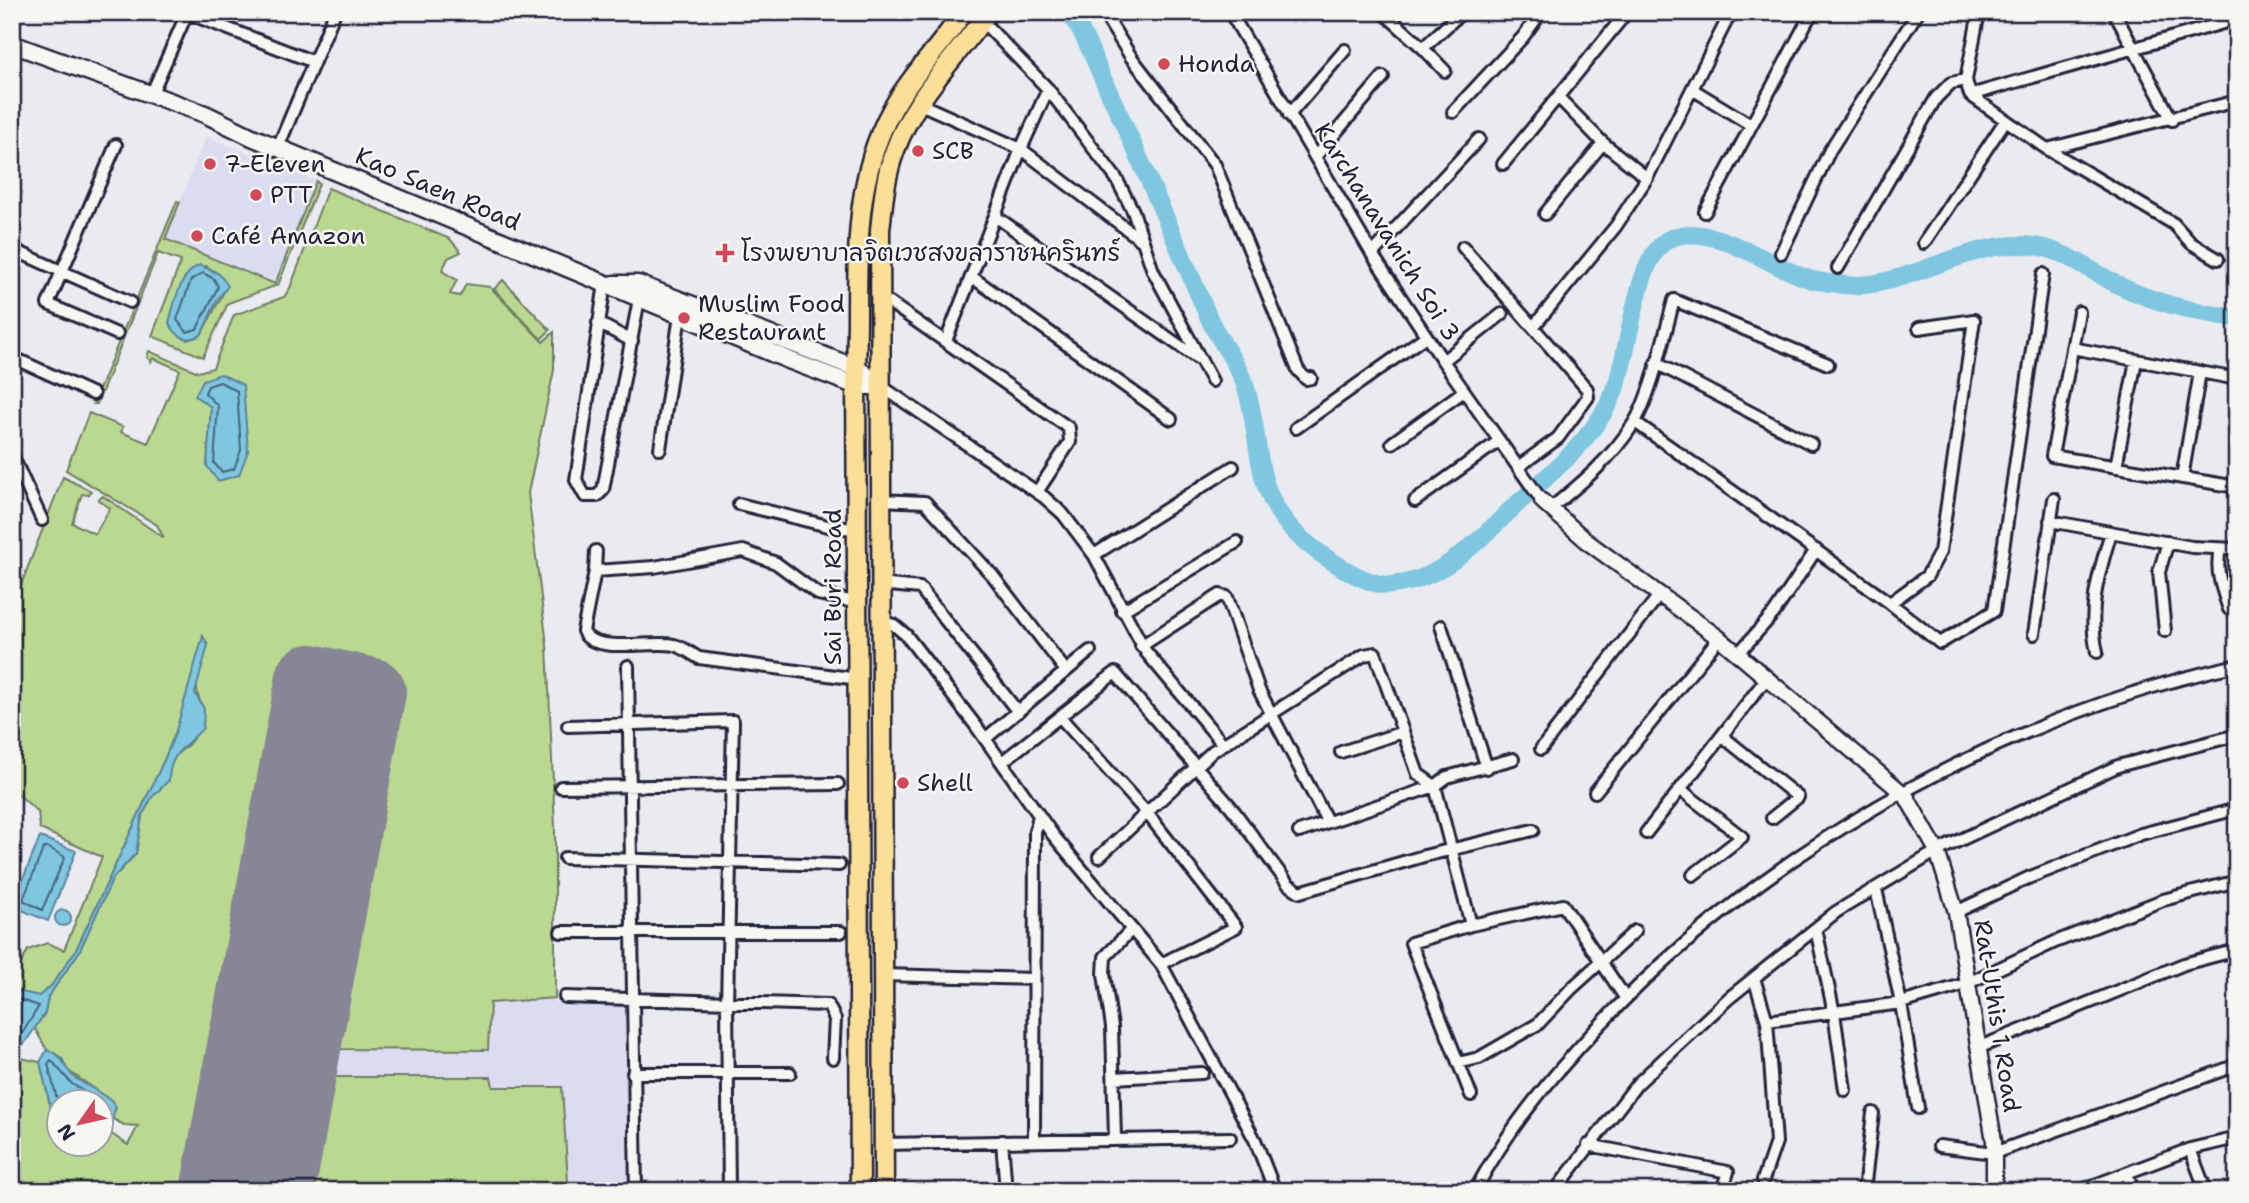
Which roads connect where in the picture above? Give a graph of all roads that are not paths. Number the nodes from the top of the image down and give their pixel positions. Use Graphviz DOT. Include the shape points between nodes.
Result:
graph roads {
  1 [pos="335,12"];
  2 [pos="963,12"];
  3 [pos="1103,12"];
  4 [pos="1230,12"];
  5 [pos="1383,12"];
  6 [pos="1462,12"];
  7 [pos="1541,12"];
  8 [pos="1627,12"];
  9 [pos="1731,12"];
  10 [pos="1812,12"];
  11 [pos="1918,12"];
  12 [pos="1979,12"];
  13 [pos="2114,12"];
  14 [pos="186,13"];
  15 [pos="986,15"];
  16 [pos="2237,19"];
  17 [pos="12,34"];
  18 [pos="12,44"];
  19 [pos="1423,48"];
  20 [pos="2133,48"];
  21 [pos="1345,50"];
  22 [pos="314,62"];
  23 [pos="1446,71"];
  24 [pos="1383,77"];
  25 [pos="1966,80"];
  26 [pos="1048,89"];
  27 [pos="1692,89"];
  28 [pos="144,93"];
  29 [pos="1970,96"];
  30 [pos="1559,98"];
  31 [pos="2237,101"];
  32 [pos="918,103"];
  33 [pos="1453,112"];
  34 [pos="1289,115"];
  35 [pos="2172,120"];
  36 [pos="2005,121"];
  37 [pos="1751,125"];
  38 [pos="1479,139"];
  39 [pos="1604,143"];
  40 [pos="116,145"];
  41 [pos="278,147"];
  42 [pos="1021,149"];
  43 [pos="2047,149"];
  44 [pos="1315,157"];
  45 [pos="1503,164"];
  46 [pos="1647,178"];
  47 [pos="1705,212"];
  48 [pos="1545,214"];
  49 [pos="995,216"];
  50 [pos="1142,240"];
  51 [pos="1924,243"];
  52 [pos="1463,247"];
  53 [pos="12,248"];
  54 [pos="1781,253"];
  55 [pos="1372,254"];
  56 [pos="2218,259"];
  57 [pos="1838,268"];
  58 [pos="61,270"];
  59 [pos="2043,274"];
  60 [pos="972,277"];
  61 [pos="605,284"];
  62 [pos="639,299"];
  63 [pos="879,299"];
  64 [pos="130,302"];
  65 [pos="2079,312"];
  66 [pos="1503,314"];
  67 [pos="680,315"];
  68 [pos="598,323"];
  69 [pos="1534,326"];
  70 [pos="1919,328"];
  71 [pos="117,334"];
  72 [pos="1426,336"];
  73 [pos="632,341"];
  74 [pos="946,341"];
  75 [pos="2072,348"];
  76 [pos="12,357"];
  77 [pos="1199,360"];
  78 [pos="2136,360"];
  79 [pos="1443,361"];
  80 [pos="1656,363"];
  81 [pos="1828,364"];
  82 [pos="856,368"];
  83 [pos="2200,372"];
  84 [pos="1311,378"];
  85 [pos="2237,379"];
  86 [pos="1212,381"];
  87 [pos="858,386"];
  88 [pos="881,386"];
  89 [pos="1464,391"];
  90 [pos="93,394"];
  91 [pos="1171,419"];
  92 [pos="1635,422"];
  93 [pos="1296,428"];
  94 [pos="1499,441"];
  95 [pos="1392,443"];
  96 [pos="1811,444"];
  97 [pos="660,449"];
  98 [pos="12,456"];
  99 [pos="1233,467"];
  100 [pos="1518,467"];
  101 [pos="2116,467"];
  102 [pos="2182,478"];
  103 [pos="2237,487"];
  104 [pos="1037,492"];
  105 [pos="2054,499"];
  106 [pos="879,500"];
  107 [pos="1415,501"];
  108 [pos="739,504"];
  109 [pos="1546,505"];
  110 [pos="42,520"];
  111 [pos="2050,521"];
  112 [pos="858,529"];
  113 [pos="2111,532"];
  114 [pos="1237,541"];
  115 [pos="2168,542"];
  116 [pos="2237,548"];
  117 [pos="2220,549"];
  118 [pos="1816,550"];
  119 [pos="596,551"];
  120 [pos="1094,555"];
  121 [pos="595,571"];
  122 [pos="879,583"];
  123 [pos="1660,594"];
  124 [pos="858,603"];
  125 [pos="1890,603"];
  126 [pos="2229,609"];
  127 [pos="1122,611"];
  128 [pos="880,621"];
  129 [pos="1441,626"];
  130 [pos="2165,631"];
  131 [pos="2034,635"];
  132 [pos="1719,638"];
  133 [pos="1141,646"];
  134 [pos="1090,651"];
  135 [pos="2097,652"];
  136 [pos="1737,655"];
  137 [pos="2237,665"];
  138 [pos="628,666"];
  139 [pos="1066,671"];
  140 [pos="858,679"];
  141 [pos="1766,679"];
  142 [pos="1018,712"];
  143 [pos="1270,713"];
  144 [pos="1060,717"];
  145 [pos="630,723"];
  146 [pos="568,726"];
  147 [pos="1403,732"];
  148 [pos="2237,735"];
  149 [pos="1723,736"];
  150 [pos="985,739"];
  151 [pos="1223,744"];
  152 [pos="1541,749"];
  153 [pos="1341,752"];
  154 [pos="1513,759"];
  155 [pos="1002,762"];
  156 [pos="1195,765"];
  157 [pos="1487,768"];
  158 [pos="838,784"];
  159 [pos="732,786"];
  160 [pos="1436,786"];
  161 [pos="561,787"];
  162 [pos="631,787"];
  163 [pos="1681,790"];
  164 [pos="1595,792"];
  165 [pos="1901,792"];
  166 [pos="2237,809"];
  167 [pos="1147,813"];
  168 [pos="1039,816"];
  169 [pos="1772,818"];
  170 [pos="1327,821"];
  171 [pos="1533,830"];
  172 [pos="1299,832"];
  173 [pos="1646,833"];
  174 [pos="1451,850"];
  175 [pos="1937,851"];
  176 [pos="1099,857"];
  177 [pos="565,858"];
  178 [pos="632,860"];
  179 [pos="730,864"];
  180 [pos="839,865"];
  181 [pos="1693,875"];
  182 [pos="2237,881"];
  183 [pos="1877,889"];
  184 [pos="1956,912"];
  185 [pos="1471,925"];
  186 [pos="1132,929"];
  187 [pos="1816,929"];
  188 [pos="634,930"];
  189 [pos="1635,931"];
  190 [pos="561,932"];
  191 [pos="729,932"];
  192 [pos="841,932"];
  193 [pos="2237,950"];
  194 [pos="1161,964"];
  195 [pos="1600,964"];
  196 [pos="883,975"];
  197 [pos="1754,978"];
  198 [pos="1034,979"];
  199 [pos="1966,984"];
  200 [pos="1624,996"];
  201 [pos="565,998"];
  202 [pos="633,1000"];
  203 [pos="1901,1003"];
  204 [pos="727,1004"];
  205 [pos="1834,1013"];
  206 [pos="1767,1021"];
  207 [pos="1980,1047"];
  208 [pos="833,1058"];
  209 [pos="1458,1063"];
  210 [pos="2237,1065"];
  211 [pos="633,1073"];
  212 [pos="790,1073"];
  213 [pos="1202,1073"];
  214 [pos="728,1075"];
  215 [pos="1114,1078"];
  216 [pos="1845,1090"];
  217 [pos="1471,1095"];
  218 [pos="1918,1108"];
  219 [pos="1874,1113"];
  220 [pos="1230,1138"];
  221 [pos="2237,1138"];
  222 [pos="1034,1139"];
  223 [pos="1115,1139"];
  224 [pos="1002,1141"];
  225 [pos="883,1144"];
  226 [pos="1588,1145"];
  227 [pos="1939,1146"];
  228 [pos="2190,1149"];
  229 [pos="1994,1153"];
  230 [pos="2127,1173"];
  231 [pos="1763,1180"];
  232 [pos="636,1191"];
  233 [pos="729,1191"];
  234 [pos="860,1191"];
  235 [pos="884,1191"];
  236 [pos="1006,1191"];
  237 [pos="1275,1191"];
  238 [pos="1475,1191"];
  239 [pos="1555,1191"];
  240 [pos="1723,1191"];
  241 [pos="1864,1191"];
  242 [pos="1994,1191"];
  243 [pos="2079,1191"];
  244 [pos="2133,1191"];
  245 [pos="2206,1191"];
  1 -- 22 [label="street"];
  2 -- 82 [label="main road, Sai Buri Road" via="898,99 870,161 859,231"];
  3 -- 84 [label="street" via="1158,94 1215,165 1298,370"];
  4 -- 34 [label="street, Karchanavanich Soi 3"];
  5 -- 19 [label="street"];
  6 -- 19 [label="street"];
  7 -- 33 [label="street"];
  8 -- 30 [label="street"];
  9 -- 27 [label="street"];
  10 -- 37 [label="street"];
  11 -- 54 [label="street" via="1830,150"];
  12 -- 25 [label="street"];
  13 -- 20 [label="street"];
  14 -- 22 [label="street"];
  14 -- 28 [label="street"];
  15 -- 26 [label="street"];
  15 -- 32 [label="main road, Sai Buri Road"];
  16 -- 20 [label="street"];
  17 -- 28 [label="main road, Kao Saen Road" via="115,75"];
  18 -- 28 [label="main road, Kao Saen Road"];
  19 -- 23 [label="street"];
  20 -- 29 [label="street"];
  20 -- 35 [label="street"];
  21 -- 34 [label="street"];
  22 -- 41 [label="street"];
  24 -- 44 [label="street"];
  25 -- 29 [label="street"];
  25 -- 57 [label="street" via="1951,83 1936,98"];
  26 -- 42 [label="street"];
  26 -- 50 [label="street" via="1116,178"];
  27 -- 37 [label="street"];
  27 -- 46 [label="street"];
  28 -- 41 [label="main road, Kao Saen Road"];
  29 -- 36 [label="street"];
  30 -- 39 [label="street"];
  30 -- 45 [label="street"];
  31 -- 35 [label="street"];
  32 -- 42 [label="street"];
  32 -- 63 [label="main road, Sai Buri Road" via="894,152 884,190"];
  34 -- 44 [label="street, Karchanavanich Soi 3"];
  35 -- 43 [label="street"];
  36 -- 43 [label="street"];
  36 -- 51 [label="street"];
  37 -- 47 [label="street"];
  38 -- 55 [label="street"];
  39 -- 46 [label="street"];
  39 -- 48 [label="street"];
  40 -- 58 [label="street"];
  41 -- 61 [label="main road, Kao Saen Road"];
  42 -- 49 [label="street"];
  42 -- 50 [label="street"];
  43 -- 56 [label="street" via="2174,224 2191,243"];
  44 -- 55 [label="street, Karchanavanich Soi 3"];
  46 -- 69 [label="street" via="1616,226"];
  49 -- 60 [label="street"];
  49 -- 77 [label="street"];
  50 -- 77 [label="street"];
  52 -- 69 [label="street"];
  53 -- 58 [label="street"];
  55 -- 72 [label="street, Karchanavanich Soi 3"];
  58 -- 64 [label="street"];
  58 -- 71 [label="street" via="48,304"];
  59 -- 125 [label="street" via="1994,611 1940,643"];
  60 -- 74 [label="street"];
  60 -- 91 [label="street"];
  61 -- 62 [label="main road, Kao Saen Road"];
  61 -- 68 [label="street"];
  61 -- 82 [label="main road, Kao Saen Road" via="638,284"];
  62 -- 67 [label="main road, Kao Saen Road"];
  62 -- 73 [label="street"];
  63 -- 74 [label="street"];
  63 -- 88 [label="main road, Sai Buri Road"];
  65 -- 75 [label="street"];
  66 -- 79 [label="street"];
  67 -- 87 [label="main road, Kao Saen Road"];
  67 -- 97 [label="street"];
  68 -- 73 [label="street"];
  68 -- 73 [label="street" via="576,480 585,496 594,497 603,490"];
  69 -- 100 [label="street" via="1587,388 1588,397 1558,438"];
  70 -- 125 [label="street" via="1974,320 1940,552 1927,576"];
  72 -- 79 [label="street, Karchanavanich Soi 3"];
  72 -- 93 [label="street"];
  74 -- 104 [label="street" via="1069,428 1070,442"];
  75 -- 78 [label="street"];
  75 -- 101 [label="street" via="2052,456"];
  76 -- 90 [label="street"];
  77 -- 86 [label="street"];
  78 -- 83 [label="street"];
  78 -- 101 [label="street"];
  79 -- 89 [label="street, Karchanavanich Soi 3"];
  80 -- 81 [label="street" via="1674,300"];
  80 -- 92 [label="street"];
  80 -- 96 [label="street"];
  82 -- 87 [label="main road, Sai Buri Road"];
  82 -- 88 [label="main road, Kao Saen Road"];
  83 -- 85 [label="street"];
  83 -- 102 [label="street"];
  87 -- 88 [label="main road"];
  87 -- 112 [label="main road, Sai Buri Road"];
  88 -- 104 [label="street"];
  88 -- 106 [label="main road, Sai Buri Road"];
  89 -- 94 [label="street, Karchanavanich Soi 3"];
  89 -- 95 [label="street"];
  92 -- 109 [label="street" via="1597,470"];
  92 -- 118 [label="street"];
  94 -- 100 [label="street, Karchanavanich Soi 3"];
  94 -- 107 [label="street"];
  98 -- 110 [label="street"];
  99 -- 120 [label="street"];
  100 -- 109 [label="street, Karchanavanich Soi 3"];
  101 -- 102 [label="street"];
  102 -- 103 [label="street"];
  104 -- 120 [label="street" via="1063,514"];
  105 -- 111 [label="street"];
  106 -- 122 [label="main road, Sai Buri Road"];
  106 -- 139 [label="street" via="925,502 993,576"];
  108 -- 112 [label="street"];
  109 -- 123 [label="street, Rat-Uthis 1 Road"];
  111 -- 113 [label="street"];
  111 -- 131 [label="street"];
  112 -- 124 [label="main road, Sai Buri Road"];
  113 -- 115 [label="street"];
  113 -- 135 [label="street" via="2095,589 2091,627"];
  114 -- 127 [label="street"];
  115 -- 117 [label="street"];
  115 -- 130 [label="street" via="2159,572"];
  116 -- 117 [label="street"];
  117 -- 126 [label="street" via="2220,583"];
  118 -- 125 [label="street"];
  118 -- 136 [label="street" via="1774,613"];
  119 -- 121 [label="street"];
  120 -- 127 [label="street"];
  121 -- 124 [label="street" via="654,567 743,551 776,563 818,594"];
  121 -- 140 [label="street" via="583,631 595,643 676,645 699,658"];
  122 -- 128 [label="main road, Sai Buri Road"];
  122 -- 142 [label="street" via="920,588"];
  123 -- 132 [label="street, Rat-Uthis 1 Road"];
  123 -- 152 [label="street"];
  124 -- 140 [label="main road, Sai Buri Road"];
  127 -- 133 [label="street"];
  128 -- 150 [label="street" via="906,635"];
  128 -- 196 [label="main road, Sai Buri Road"];
  129 -- 157 [label="street"];
  132 -- 136 [label="street, Rat-Uthis 1 Road"];
  132 -- 164 [label="street"];
  133 -- 143 [label="street" via="1224,594"];
  133 -- 151 [label="street"];
  134 -- 139 [label="street"];
  136 -- 141 [label="street, Rat-Uthis 1 Road"];
  137 -- 165 [label="street" via="2194,674 2052,721"];
  138 -- 145 [label="street"];
  139 -- 142 [label="street"];
  140 -- 234 [label="main road, Sai Buri Road"];
  141 -- 149 [label="street"];
  141 -- 165 [label="street, Rat-Uthis 1 Road"];
  142 -- 150 [label="street"];
  143 -- 147 [label="street" via="1370,652 1379,660"];
  143 -- 151 [label="street"];
  143 -- 170 [label="street"];
  144 -- 155 [label="street"];
  144 -- 156 [label="street" via="1115,673"];
  144 -- 167 [label="street"];
  145 -- 146 [label="street"];
  145 -- 159 [label="street" via="733,721"];
  145 -- 162 [label="street"];
  147 -- 153 [label="street"];
  147 -- 160 [label="street" via="1418,774"];
  148 -- 175 [label="street" via="2118,766"];
  149 -- 163 [label="street"];
  149 -- 169 [label="street" via="1798,797"];
  150 -- 155 [label="street"];
  151 -- 156 [label="street"];
  154 -- 157 [label="street"];
  155 -- 168 [label="street"];
  156 -- 167 [label="street"];
  156 -- 174 [label="street" via="1288,884 1300,892"];
  157 -- 160 [label="street" via="1447,777"];
  158 -- 159 [label="street"];
  159 -- 162 [label="street"];
  159 -- 179 [label="street"];
  160 -- 170 [label="street"];
  160 -- 174 [label="street"];
  161 -- 162 [label="street"];
  162 -- 178 [label="street"];
  163 -- 173 [label="street"];
  163 -- 181 [label="street" via="1742,837"];
  165 -- 175 [label="street, Rat-Uthis 1 Road"];
  165 -- 200 [label="street" via="1799,857"];
  166 -- 184 [label="street" via="2141,834"];
  167 -- 176 [label="street"];
  167 -- 194 [label="street" via="1236,927"];
  168 -- 186 [label="street"];
  168 -- 198 [label="street" via="1035,831"];
  170 -- 172 [label="street"];
  171 -- 174 [label="street"];
  174 -- 185 [label="street"];
  175 -- 183 [label="street"];
  175 -- 184 [label="street, Rat-Uthis 1 Road"];
  177 -- 178 [label="street"];
  178 -- 179 [label="street"];
  178 -- 188 [label="street"];
  179 -- 180 [label="street"];
  179 -- 191 [label="street"];
  182 -- 199 [label="street" via="2163,900 2055,942"];
  183 -- 187 [label="street"];
  183 -- 203 [label="street"];
  184 -- 199 [label="street, Rat-Uthis 1 Road"];
  185 -- 195 [label="street" via="1563,905"];
  185 -- 209 [label="street" via="1411,943"];
  186 -- 194 [label="street"];
  186 -- 215 [label="street" via="1105,957"];
  187 -- 197 [label="street"];
  187 -- 205 [label="street"];
  188 -- 190 [label="street"];
  188 -- 191 [label="street"];
  188 -- 202 [label="street"];
  189 -- 195 [label="street"];
  191 -- 192 [label="street"];
  191 -- 204 [label="street"];
  193 -- 207 [label="street" via="2184,964"];
  194 -- 237 [label="street" via="1255,1140"];
  195 -- 200 [label="street"];
  195 -- 209 [label="street" via="1538,1024 1479,1058"];
  196 -- 198 [label="street"];
  196 -- 225 [label="main road, Sai Buri Road"];
  197 -- 206 [label="street"];
  197 -- 226 [label="street" via="1637,1084"];
  198 -- 222 [label="street"];
  199 -- 203 [label="street"];
  199 -- 207 [label="street, Rat-Uthis 1 Road"];
  200 -- 238 [label="street" via="1548,1082 1488,1165"];
  201 -- 202 [label="street"];
  202 -- 204 [label="street"];
  202 -- 211 [label="street"];
  203 -- 205 [label="street"];
  203 -- 218 [label="street"];
  204 -- 208 [label="street" via="828,1005 835,1019"];
  204 -- 214 [label="street"];
  205 -- 206 [label="street"];
  205 -- 216 [label="street"];
  206 -- 231 [label="street" via="1776,1142"];
  207 -- 229 [label="street, Rat-Uthis 1 Road"];
  209 -- 217 [label="street"];
  210 -- 229 [label="street"];
  211 -- 214 [label="street"];
  211 -- 232 [label="street"];
  212 -- 214 [label="street"];
  213 -- 215 [label="street"];
  214 -- 233 [label="street"];
  215 -- 223 [label="street"];
  219 -- 241 [label="street"];
  220 -- 223 [label="street"];
  221 -- 228 [label="street"];
  222 -- 223 [label="street"];
  222 -- 224 [label="street"];
  224 -- 225 [label="street"];
  224 -- 236 [label="street"];
  225 -- 235 [label="main road, Sai Buri Road"];
  226 -- 239 [label="street"];
  226 -- 240 [label="street" via="1728,1172"];
  227 -- 229 [label="street"];
  228 -- 230 [label="street"];
  228 -- 245 [label="street"];
  229 -- 242 [label="street, Rat-Uthis 1 Road"];
  230 -- 243 [label="street"];
  230 -- 244 [label="street"];
}
